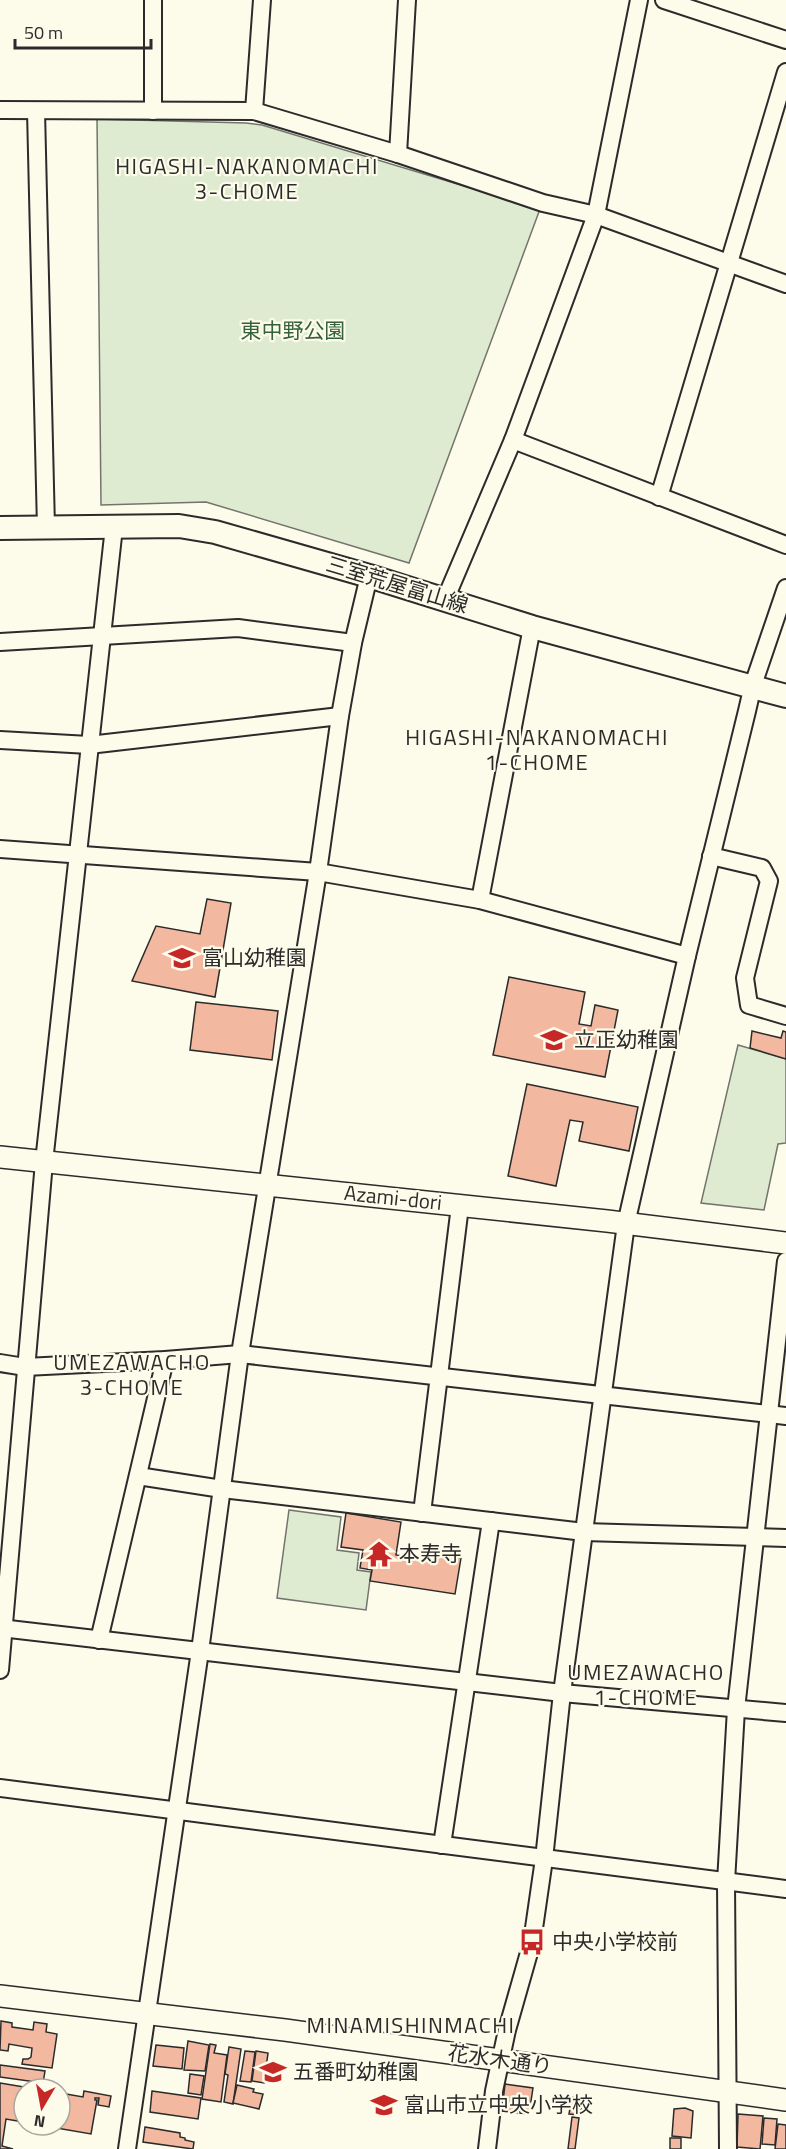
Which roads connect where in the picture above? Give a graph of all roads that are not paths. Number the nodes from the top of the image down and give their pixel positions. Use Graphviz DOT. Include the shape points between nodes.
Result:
graph roads {
  1 [pos="153,0"];
  2 [pos="262,0"];
  3 [pos="407,0"];
  4 [pos="639,0"];
  5 [pos="664,0"];
  6 [pos="786,40"];
  7 [pos="786,72"];
  8 [pos="0,110"];
  9 [pos="36,111"];
  10 [pos="153,111"];
  11 [pos="254,111"];
  12 [pos="398,154"];
  13 [pos="596,215"];
  14 [pos="729,264"];
  15 [pos="786,284"];
  16 [pos="513,440"];
  17 [pos="659,497"];
  18 [pos="114,527"];
  19 [pos="0,528"];
  20 [pos="46,528"];
  21 [pos="786,544"];
  22 [pos="369,576"];
  23 [pos="786,588"];
  24 [pos="445,600"];
  25 [pos="532,627"];
  26 [pos="101,637"];
  27 [pos="0,642"];
  28 [pos="353,642"];
  29 [pos="753,686"];
  30 [pos="786,696"];
  31 [pos="340,716"];
  32 [pos="0,740"];
  33 [pos="90,745"];
  34 [pos="0,849"];
  35 [pos="78,854"];
  36 [pos="711,856"];
  37 [pos="318,872"];
  38 [pos="480,900"];
  39 [pos="687,956"];
  40 [pos="786,1016"];
  41 [pos="0,1156"];
  42 [pos="44,1162"];
  43 [pos="267,1184"];
  44 [pos="460,1206"];
  45 [pos="626,1224"];
  46 [pos="786,1243"];
  47 [pos="786,1261"];
  48 [pos="240,1354"];
  49 [pos="165,1360"];
  50 [pos="0,1363"];
  51 [pos="25,1367"];
  52 [pos="440,1378"];
  53 [pos="603,1394"];
  54 [pos="769,1414"];
  55 [pos="786,1416"];
  56 [pos="138,1476"];
  57 [pos="222,1489"];
  58 [pos="422,1513"];
  59 [pos="491,1521"];
  60 [pos="584,1532"];
  61 [pos="754,1537"];
  62 [pos="786,1538"];
  63 [pos="1,1628"];
  64 [pos="99,1640"];
  65 [pos="200,1651"];
  66 [pos="0,1670"];
  67 [pos="466,1682"];
  68 [pos="562,1693"];
  69 [pos="736,1709"];
  70 [pos="786,1713"];
  71 [pos="0,1788"];
  72 [pos="176,1811"];
  73 [pos="442,1845"];
  74 [pos="544,1859"];
  75 [pos="726,1882"];
  76 [pos="786,1889"];
  77 [pos="0,1996"];
  78 [pos="146,2015"];
  79 [pos="502,2061"];
  80 [pos="729,2093"];
  81 [pos="786,2100"];
  82 [pos="127,2149"];
  83 [pos="487,2149"];
  84 [pos="728,2149"];
  1 -- 10 [label="street"];
  2 -- 11 [label="street"];
  3 -- 12 [label="street"];
  4 -- 13 [label="street"];
  5 -- 6 [label="street"];
  7 -- 14 [label="street"];
  8 -- 9 [label="street"];
  9 -- 10 [label="street"];
  9 -- 20 [label="street"];
  10 -- 11 [label="street"];
  11 -- 12 [label="street"];
  12 -- 13 [label="street" via="543,203"];
  13 -- 14 [label="street"];
  13 -- 16 [label="street"];
  14 -- 15 [label="street"];
  14 -- 17 [label="street"];
  16 -- 17 [label="street"];
  16 -- 24 [label="street"];
  17 -- 21 [label="street"];
  18 -- 20 [label="main road, 三室荒屋富山線"];
  18 -- 22 [label="main road, 三室荒屋富山線" via="179,526 216,532"];
  18 -- 26 [label="street"];
  19 -- 20 [label="main road, 三室荒屋富山線"];
  22 -- 24 [label="main road, 三室荒屋富山線"];
  22 -- 28 [label="street"];
  23 -- 29 [label="street"];
  24 -- 25 [label="main road, 三室荒屋富山線"];
  25 -- 29 [label="main road, 三室荒屋富山線"];
  25 -- 38 [label="street"];
  26 -- 27 [label="street"];
  26 -- 28 [label="street" via="238,628"];
  26 -- 33 [label="street"];
  28 -- 31 [label="street"];
  29 -- 30 [label="main road, 三室荒屋富山線"];
  29 -- 36 [label="street"];
  31 -- 33 [label="street"];
  31 -- 37 [label="street"];
  32 -- 33 [label="street"];
  33 -- 35 [label="street"];
  34 -- 35 [label="street"];
  35 -- 37 [label="street"];
  35 -- 42 [label="street"];
  36 -- 39 [label="street"];
  36 -- 40 [label="street" via="762,868 769,881 745,978 749,1005"];
  37 -- 38 [label="street"];
  37 -- 43 [label="street"];
  38 -- 39 [label="street"];
  39 -- 45 [label="street"];
  41 -- 42 [label="street, Azami-dori"];
  42 -- 43 [label="street, Azami-dori"];
  42 -- 51 [label="street"];
  43 -- 44 [label="street, Azami-dori"];
  43 -- 48 [label="street"];
  44 -- 45 [label="street, Azami-dori"];
  44 -- 52 [label="street"];
  45 -- 46 [label="street, Azami-dori"];
  45 -- 53 [label="street"];
  47 -- 54 [label="street"];
  48 -- 49 [label="street"];
  48 -- 52 [label="street"];
  48 -- 57 [label="street"];
  49 -- 51 [label="street"];
  49 -- 56 [label="street"];
  50 -- 51 [label="street"];
  51 -- 63 [label="street"];
  52 -- 53 [label="street"];
  52 -- 58 [label="street"];
  53 -- 54 [label="street"];
  53 -- 60 [label="street"];
  54 -- 55 [label="street"];
  54 -- 61 [label="street"];
  56 -- 57 [label="street"];
  56 -- 64 [label="street"];
  57 -- 58 [label="street"];
  57 -- 65 [label="street"];
  58 -- 59 [label="street"];
  59 -- 60 [label="street"];
  59 -- 67 [label="street"];
  60 -- 61 [label="street"];
  60 -- 68 [label="street"];
  61 -- 62 [label="street"];
  61 -- 69 [label="street"];
  63 -- 64 [label="street"];
  63 -- 66 [label="street"];
  64 -- 65 [label="street"];
  65 -- 67 [label="street"];
  65 -- 72 [label="street"];
  67 -- 68 [label="street"];
  67 -- 73 [label="street"];
  68 -- 69 [label="street"];
  68 -- 74 [label="street"];
  69 -- 70 [label="street"];
  69 -- 75 [label="street"];
  71 -- 72 [label="street"];
  72 -- 73 [label="street"];
  72 -- 78 [label="street"];
  73 -- 74 [label="street"];
  74 -- 75 [label="street"];
  74 -- 79 [label="street" via="532,1942"];
  75 -- 76 [label="street"];
  75 -- 80 [label="street"];
  77 -- 78 [label="street, 花水木通り"];
  78 -- 79 [label="street, 花水木通り"];
  78 -- 82 [label="street"];
  79 -- 80 [label="street, 花水木通り"];
  79 -- 83 [label="street"];
  80 -- 81 [label="street, 花水木通り"];
  80 -- 84 [label="street"];
}
